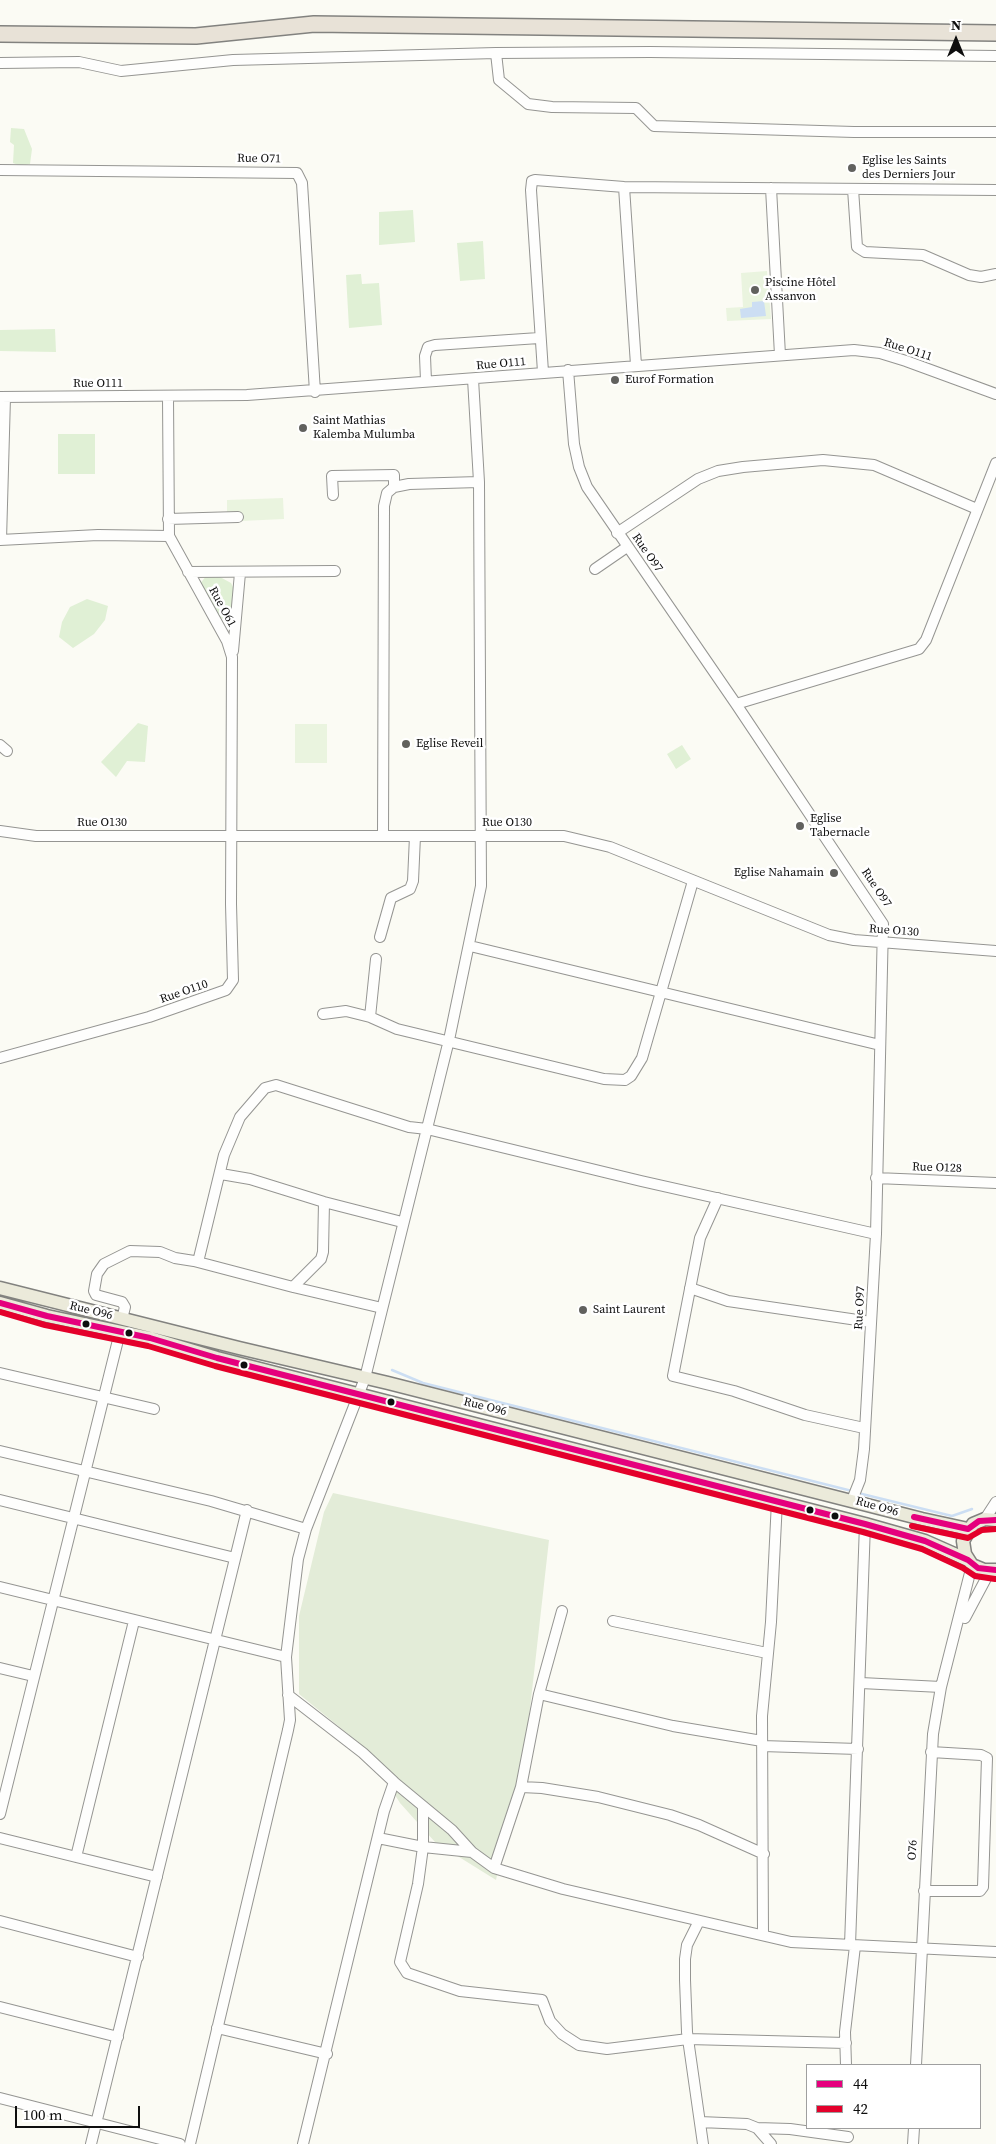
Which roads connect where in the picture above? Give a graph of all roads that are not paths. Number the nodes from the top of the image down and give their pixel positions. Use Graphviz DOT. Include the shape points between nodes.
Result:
graph roads {
  1 [pos="996,32"];
  2 [pos="0,34"];
  3 [pos="496,54"];
  4 [pos="996,56"];
  5 [pos="0,63"];
  6 [pos="996,132"];
  7 [pos="0,170"];
  8 [pos="624,187"];
  9 [pos="772,188"];
  10 [pos="853,189"];
  11 [pos="996,190"];
  12 [pos="996,274"];
  13 [pos="539,338"];
  14 [pos="780,355"];
  15 [pos="636,365"];
  16 [pos="568,370"];
  17 [pos="543,372"];
  18 [pos="474,379"];
  19 [pos="426,381"];
  20 [pos="315,392"];
  21 [pos="996,394"];
  22 [pos="3,397"];
  23 [pos="168,397"];
  24 [pos="996,464"];
  25 [pos="479,482"];
  26 [pos="394,487"];
  27 [pos="332,495"];
  28 [pos="977,509"];
  29 [pos="238,517"];
  30 [pos="168,519"];
  31 [pos="617,533"];
  32 [pos="169,536"];
  33 [pos="0,540"];
  34 [pos="627,547"];
  35 [pos="595,569"];
  36 [pos="335,571"];
  37 [pos="188,572"];
  38 [pos="240,573"];
  39 [pos="232,657"];
  40 [pos="736,704"];
  41 [pos="0,831"];
  42 [pos="232,836"];
  43 [pos="383,836"];
  44 [pos="415,836"];
  45 [pos="481,836"];
  46 [pos="693,880"];
  47 [pos="380,937"];
  48 [pos="884,943"];
  49 [pos="470,946"];
  50 [pos="996,951"];
  51 [pos="376,959"];
  52 [pos="662,992"];
  53 [pos="323,1014"];
  54 [pos="370,1017"];
  55 [pos="449,1040"];
  56 [pos="880,1045"];
  57 [pos="0,1058"];
  58 [pos="426,1129"];
  59 [pos="221,1174"];
  60 [pos="876,1178"];
  61 [pos="996,1183"];
  62 [pos="718,1198"];
  63 [pos="324,1202"];
  64 [pos="402,1222"];
  65 [pos="876,1234"];
  66 [pos="198,1262"];
  67 [pos="293,1287"];
  68 [pos="0,1288"];
  69 [pos="690,1288"];
  70 [pos="0,1304"];
  71 [pos="382,1308"];
  72 [pos="122,1319"];
  73 [pos="871,1322"];
  74 [pos="120,1332"];
  75 [pos="0,1373"];
  76 [pos="365,1378"];
  77 [pos="360,1394"];
  78 [pos="103,1397"];
  79 [pos="154,1409"];
  80 [pos="864,1428"];
  81 [pos="0,1451"];
  82 [pos="84,1472"];
  83 [pos="0,1500"];
  84 [pos="852,1500"];
  85 [pos="777,1501"];
  86 [pos="996,1502"];
  87 [pos="247,1510"];
  88 [pos="72,1518"];
  89 [pos="991,1519"];
  90 [pos="865,1524"];
  91 [pos="306,1529"];
  92 [pos="968,1530"];
  93 [pos="235,1558"];
  94 [pos="970,1562"];
  95 [pos="993,1570"];
  96 [pos="0,1587"];
  97 [pos="52,1600"];
  98 [pos="562,1611"];
  99 [pos="134,1621"];
  100 [pos="613,1621"];
  101 [pos="954,1639"];
  102 [pos="216,1640"];
  103 [pos="768,1653"];
  104 [pos="286,1657"];
  105 [pos="0,1668"];
  106 [pos="33,1676"];
  107 [pos="861,1683"];
  108 [pos="941,1687"];
  109 [pos="539,1694"];
  110 [pos="288,1695"];
  111 [pos="762,1743"];
  112 [pos="858,1748"];
  113 [pos="931,1752"];
  114 [pos="0,1761"];
  115 [pos="11,1764"];
  116 [pos="394,1782"];
  117 [pos="521,1788"];
  118 [pos="423,1806"];
  119 [pos="0,1814"];
  120 [pos="0,1838"];
  121 [pos="378,1838"];
  122 [pos="423,1847"];
  123 [pos="472,1852"];
  124 [pos="764,1854"];
  125 [pos="76,1857"];
  126 [pos="494,1868"];
  127 [pos="157,1878"];
  128 [pos="924,1892"];
  129 [pos="0,1921"];
  130 [pos="699,1921"];
  131 [pos="763,1935"];
  132 [pos="853,1945"];
  133 [pos="921,1950"];
  134 [pos="996,1952"];
  135 [pos="138,1957"];
  136 [pos="0,2007"];
  137 [pos="217,2028"];
  138 [pos="118,2037"];
  139 [pos="688,2039"];
  140 [pos="846,2043"];
  141 [pos="327,2054"];
  142 [pos="846,2064"];
  143 [pos="916,2064"];
  144 [pos="0,2098"];
  145 [pos="700,2122"];
  146 [pos="96,2123"];
  147 [pos="757,2128"];
  148 [pos="914,2129"];
  149 [pos="848,2136"];
  150 [pos="91,2144"];
  151 [pos="180,2144"];
  152 [pos="190,2144"];
  153 [pos="303,2144"];
  154 [pos="703,2144"];
  155 [pos="771,2144"];
  156 [pos="913,2144"];
  1 -- 2 [label="highway" via="314,24 196,36"];
  3 -- 4 [label="street" via="650,52"];
  3 -- 5 [label="street" via="233,60 121,71 79,62"];
  3 -- 6 [label="street" via="499,80 528,104 636,108 654,126"];
  7 -- 20 [label="street, Rue O71" via="299,175 306,230"];
  8 -- 9 [label="street"];
  8 -- 13 [label="street" via="532,181"];
  8 -- 15 [label="street"];
  9 -- 10 [label="street"];
  9 -- 14 [label="street"];
  10 -- 11 [label="street"];
  10 -- 12 [label="street" via="857,247 865,252 923,255 969,275"];
  13 -- 17 [label="street"];
  13 -- 19 [label="street" via="428,347"];
  14 -- 15 [label="street, Rue O111"];
  14 -- 21 [label="street, Rue O111" via="854,350 880,353"];
  15 -- 16 [label="street, Rue O111"];
  16 -- 17 [label="street, Rue O111"];
  16 -- 31 [label="street, Rue O97" via="579,467 587,487"];
  17 -- 18 [label="street, Rue O111"];
  18 -- 19 [label="street, Rue O111"];
  18 -- 25 [label="street"];
  19 -- 20 [label="street, Rue O111"];
  20 -- 23 [label="street, Rue O111"];
  22 -- 23 [label="street, Rue O111"];
  22 -- 33 [label="street"];
  23 -- 30 [label="street, Rue O61"];
  24 -- 28 [label="street"];
  25 -- 26 [label="street"];
  25 -- 45 [label="street"];
  26 -- 27 [label="street" via="394,476 332,476"];
  26 -- 43 [label="street" via="387,493 384,506"];
  28 -- 31 [label="street" via="874,465 823,460 718,471 698,479"];
  28 -- 40 [label="street" via="926,640 919,649"];
  29 -- 30 [label="street"];
  30 -- 32 [label="street, Rue O61"];
  31 -- 34 [label="street, Rue O97"];
  32 -- 33 [label="street" via="98,535"];
  32 -- 37 [label="street, Rue O61"];
  34 -- 35 [label="street"];
  34 -- 40 [label="street, Rue O97"];
  36 -- 38 [label="street"];
  37 -- 38 [label="street"];
  37 -- 39 [label="street, Rue O61" via="227,641"];
  38 -- 39 [label="street"];
  39 -- 42 [label="street, Rue O61"];
  40 -- 48 [label="street, Rue O97" via="881,918"];
  41 -- 42 [label="street, Rue O130" via="30,836"];
  42 -- 43 [label="street, Rue O130"];
  42 -- 57 [label="street, Rue O110" via="231,986 119,1027"];
  43 -- 44 [label="street, Rue O130"];
  44 -- 45 [label="street, Rue O130"];
  44 -- 47 [label="street" via="413,881 410,888 391,898"];
  45 -- 46 [label="street, Rue O130" via="564,836 588,840"];
  45 -- 49 [label="street" via="481,886"];
  46 -- 48 [label="street, Rue O130" via="828,935"];
  46 -- 52 [label="street"];
  48 -- 50 [label="street, Rue O130"];
  48 -- 56 [label="street, Rue O97"];
  49 -- 52 [label="street"];
  49 -- 55 [label="street"];
  51 -- 54 [label="street"];
  52 -- 55 [label="street" via="642,1058 625,1080 604,1078"];
  52 -- 56 [label="street"];
  53 -- 54 [label="street" via="346,1011"];
  54 -- 55 [label="street" via="397,1029"];
  55 -- 58 [label="street"];
  56 -- 60 [label="street, Rue O97"];
  58 -- 59 [label="street" via="409,1127 276,1085 270,1086 242,1114 224,1155"];
  58 -- 62 [label="street"];
  58 -- 64 [label="street"];
  59 -- 63 [label="street" via="250,1179"];
  59 -- 66 [label="street"];
  60 -- 61 [label="street, Rue O128"];
  60 -- 65 [label="street, Rue O97"];
  62 -- 65 [label="street"];
  62 -- 69 [label="street" via="700,1238"];
  63 -- 64 [label="street"];
  63 -- 67 [label="street" via="321,1259"];
  64 -- 71 [label="street"];
  65 -- 73 [label="street, Rue O97"];
  66 -- 67 [label="street"];
  66 -- 72 [label="street" via="154,1251 130,1251 104,1264 97,1274 94,1291 96,1295 122,1302 125,1307"];
  67 -- 71 [label="street"];
  68 -- 72 [label="main road, Rue O96"];
  69 -- 73 [label="street" via="728,1301"];
  69 -- 80 [label="street" via="673,1376"];
  70 -- 74 [label="main road, Rue O96"];
  71 -- 76 [label="street"];
  72 -- 76 [label="main road, Rue O96"];
  73 -- 80 [label="street, Rue O97"];
  74 -- 77 [label="main road, Rue O96"];
  74 -- 78 [label="street"];
  75 -- 78 [label="street"];
  76 -- 77 [label="street"];
  76 -- 84 [label="main road, Rue O96"];
  77 -- 85 [label="main road, Rue O96"];
  77 -- 91 [label="street"];
  78 -- 79 [label="street"];
  78 -- 82 [label="street"];
  80 -- 84 [label="street, Rue O97" via="862,1466"];
  81 -- 82 [label="street"];
  82 -- 87 [label="street"];
  82 -- 88 [label="street"];
  83 -- 88 [label="street"];
  84 -- 92 [label="main road, Rue O96"];
  85 -- 90 [label="main road, Rue O96"];
  85 -- 103 [label="street"];
  86 -- 89 [label="street"];
  87 -- 91 [label="street"];
  87 -- 93 [label="street"];
  88 -- 93 [label="street"];
  88 -- 97 [label="street"];
  89 -- 92 [label="main road" via="973,1524"];
  90 -- 94 [label="main road, Rue O96" via="925,1541"];
  90 -- 107 [label="street"];
  91 -- 104 [label="street" via="294,1586"];
  92 -- 94 [label="main road" via="964,1541"];
  93 -- 102 [label="street"];
  94 -- 95 [label="main road, Rue O96"];
  94 -- 101 [label="street"];
  95 -- 101 [label="street"];
  96 -- 97 [label="street"];
  97 -- 99 [label="street"];
  97 -- 106 [label="street"];
  98 -- 109 [label="street"];
  99 -- 102 [label="street"];
  99 -- 125 [label="street"];
  100 -- 103 [label="street"];
  101 -- 108 [label="street, O76"];
  102 -- 104 [label="street"];
  102 -- 127 [label="street"];
  103 -- 111 [label="street"];
  104 -- 110 [label="street"];
  105 -- 106 [label="street"];
  106 -- 115 [label="street"];
  107 -- 108 [label="street"];
  107 -- 112 [label="street"];
  108 -- 113 [label="street, O76"];
  109 -- 111 [label="street"];
  109 -- 117 [label="street"];
  110 -- 116 [label="street" via="363,1753"];
  110 -- 137 [label="street" via="288,1730"];
  111 -- 112 [label="street"];
  111 -- 124 [label="street"];
  112 -- 132 [label="street"];
  113 -- 128 [label="street, O76"];
  113 -- 128 [label="street" via="987,1758 983,1887 980,1891"];
  114 -- 115 [label="street"];
  115 -- 119 [label="street"];
  116 -- 118 [label="street"];
  116 -- 121 [label="street"];
  117 -- 124 [label="street" via="598,1797 670,1815"];
  117 -- 126 [label="street"];
  118 -- 122 [label="street"];
  118 -- 123 [label="street"];
  120 -- 125 [label="street"];
  121 -- 122 [label="street"];
  121 -- 141 [label="street"];
  122 -- 123 [label="street"];
  122 -- 139 [label="street" via="400,1962 407,1973 460,1991 542,2000 550,2021 579,2045 607,2049"];
  123 -- 126 [label="street"];
  124 -- 131 [label="street"];
  125 -- 127 [label="street"];
  126 -- 130 [label="street" via="618,1904"];
  127 -- 135 [label="street"];
  128 -- 133 [label="street, O76"];
  129 -- 135 [label="street"];
  130 -- 131 [label="street"];
  130 -- 139 [label="street" via="687,1945 685,1959"];
  131 -- 132 [label="street" via="807,1944"];
  132 -- 133 [label="street"];
  132 -- 140 [label="street"];
  133 -- 134 [label="street"];
  133 -- 143 [label="street, O76"];
  135 -- 138 [label="street"];
  136 -- 138 [label="street"];
  137 -- 141 [label="street"];
  137 -- 152 [label="street"];
  138 -- 146 [label="street"];
  139 -- 140 [label="street"];
  139 -- 145 [label="street"];
  140 -- 142 [label="street"];
  141 -- 153 [label="street"];
  144 -- 146 [label="street"];
  145 -- 147 [label="street" via="747,2124"];
  145 -- 154 [label="street"];
  146 -- 150 [label="street"];
  146 -- 151 [label="street"];
  147 -- 149 [label="street"];
  147 -- 155 [label="street"];
  148 -- 156 [label="street"];
}
